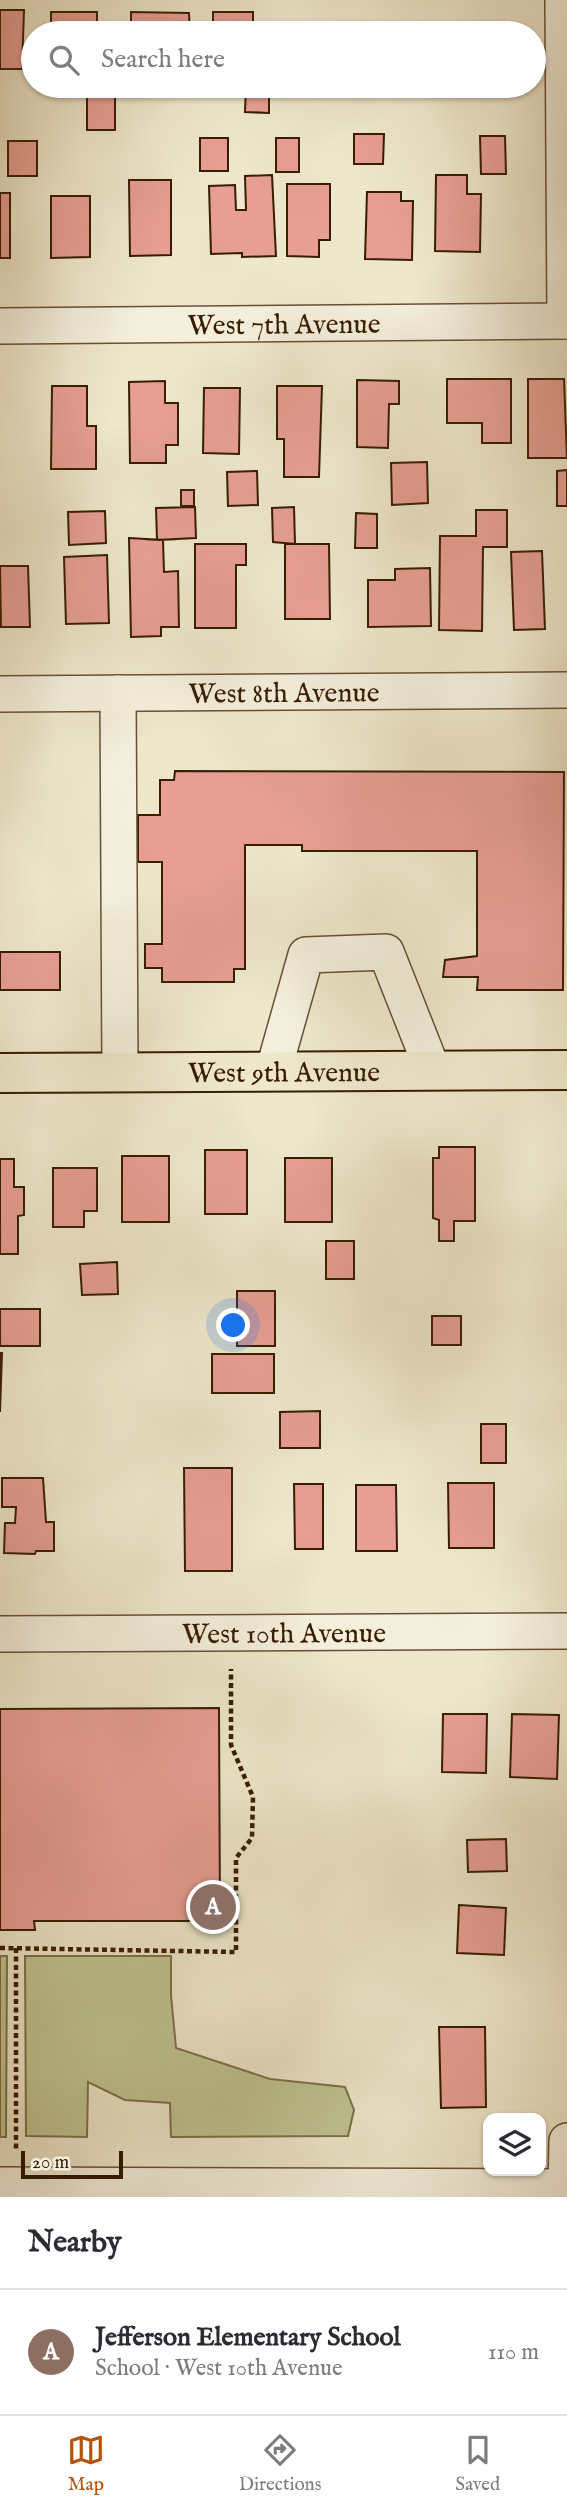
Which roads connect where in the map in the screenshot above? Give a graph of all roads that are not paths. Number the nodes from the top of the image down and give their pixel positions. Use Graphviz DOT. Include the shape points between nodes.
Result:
graph roads {
  1 [pos="563,0"];
  2 [pos="566,321"];
  3 [pos="0,326"];
  4 [pos="567,690"];
  5 [pos="118,693"];
  6 [pos="0,694"];
  7 [pos="567,1070"];
  8 [pos="433,1071"];
  9 [pos="273,1072"];
  10 [pos="0,1073"];
  11 [pos="120,1073"];
  12 [pos="567,1632"];
  13 [pos="0,1634"];
  14 [pos="567,2141"];
  15 [pos="0,2185"];
  16 [pos="567,2187"];
  1 -- 2 [label="street"];
  2 -- 3 [label="street, West 7th Avenue"];
  4 -- 5 [label="street, West 8th Avenue"];
  5 -- 6 [label="street, West 8th Avenue"];
  5 -- 11 [label="street"];
  7 -- 8 [label="main road, West 9th Avenue"];
  8 -- 9 [label="main road, West 9th Avenue"];
  8 -- 9 [label="street" via="386,952 306,954"];
  9 -- 11 [label="main road, West 9th Avenue"];
  10 -- 11 [label="main road, West 9th Avenue"];
  12 -- 13 [label="street, West 10th Avenue"];
  14 -- 16 [label="street"];
  15 -- 16 [label="street"];
}
